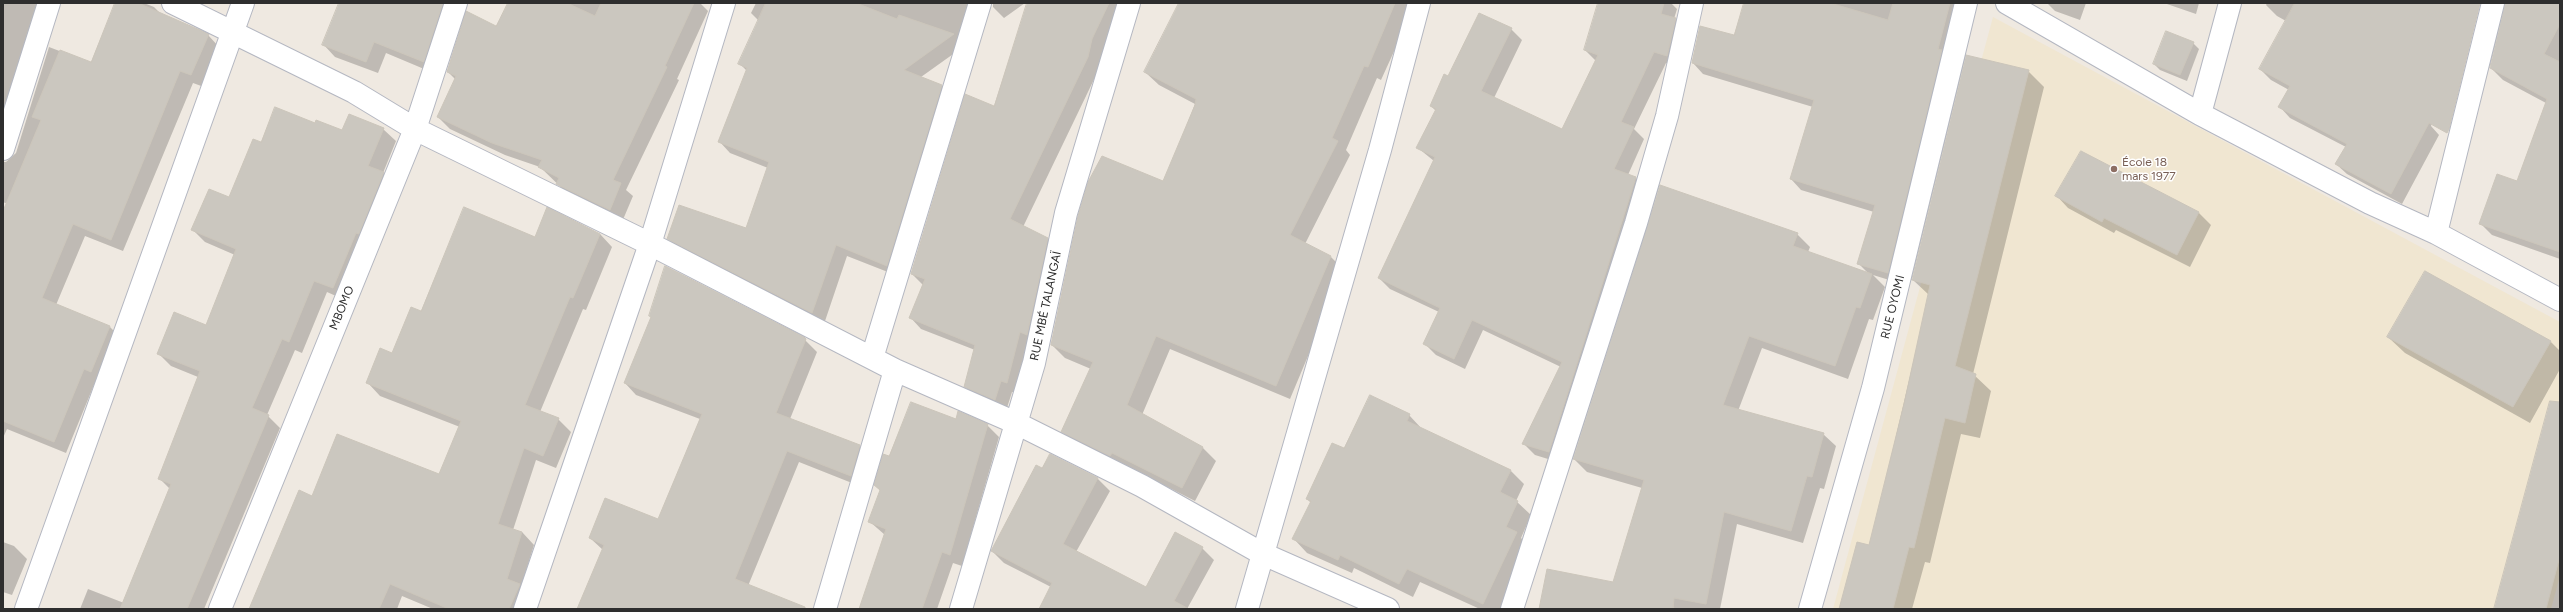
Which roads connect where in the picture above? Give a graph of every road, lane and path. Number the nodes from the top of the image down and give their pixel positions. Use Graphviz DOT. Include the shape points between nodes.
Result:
graph roads {
  1 [pos="49,3"];
  2 [pos="173,3"];
  3 [pos="243,3"];
  4 [pos="456,3"];
  5 [pos="724,3"];
  6 [pos="980,3"];
  7 [pos="1129,3"];
  8 [pos="1419,3"];
  9 [pos="1692,3"];
  10 [pos="1966,3"];
  11 [pos="2007,3"];
  12 [pos="2230,3"];
  13 [pos="2493,3"];
  14 [pos="232,33"];
  15 [pos="2200,114"];
  16 [pos="415,129"];
  17 [pos="3,149"];
  18 [pos="2436,233"];
  19 [pos="650,244"];
  20 [pos="2560,300"];
  21 [pos="872,358"];
  22 [pos="896,370"];
  23 [pos="1016,423"];
  24 [pos="1261,553"];
  25 [pos="26,609"];
  26 [pos="220,609"];
  27 [pos="525,609"];
  28 [pos="825,609"];
  29 [pos="961,609"];
  30 [pos="1247,609"];
  31 [pos="1388,609"];
  32 [pos="1512,609"];
  33 [pos="1810,609"];
  1 -- 17 [label="street"];
  2 -- 14 [label="street"];
  3 -- 14 [label="street"];
  4 -- 16 [label="street, MBOMO"];
  5 -- 19 [label="street"];
  6 -- 21 [label="street"];
  7 -- 23 [label="street, RUE MBÉ TALANGAÏ" via="1066,213 1034,363"];
  8 -- 24 [label="street" via="1380,150"];
  9 -- 32 [label="street" via="1667,116 1636,223"];
  10 -- 33 [label="street, RUE OYOMI" via="1873,388"];
  11 -- 15 [label="street"];
  12 -- 15 [label="street"];
  13 -- 18 [label="street"];
  14 -- 16 [label="street" via="354,92"];
  14 -- 25 [label="street"];
  15 -- 18 [label="street" via="2370,203"];
  16 -- 19 [label="street"];
  16 -- 26 [label="street, MBOMO"];
  18 -- 20 [label="street"];
  19 -- 21 [label="street"];
  19 -- 27 [label="street"];
  21 -- 22 [label="street"];
  22 -- 23 [label="street"];
  22 -- 28 [label="street"];
  23 -- 24 [label="street" via="1142,486"];
  23 -- 29 [label="street, RUE MBÉ TALANGAÏ"];
  24 -- 30 [label="street"];
  24 -- 31 [label="street"];
}
